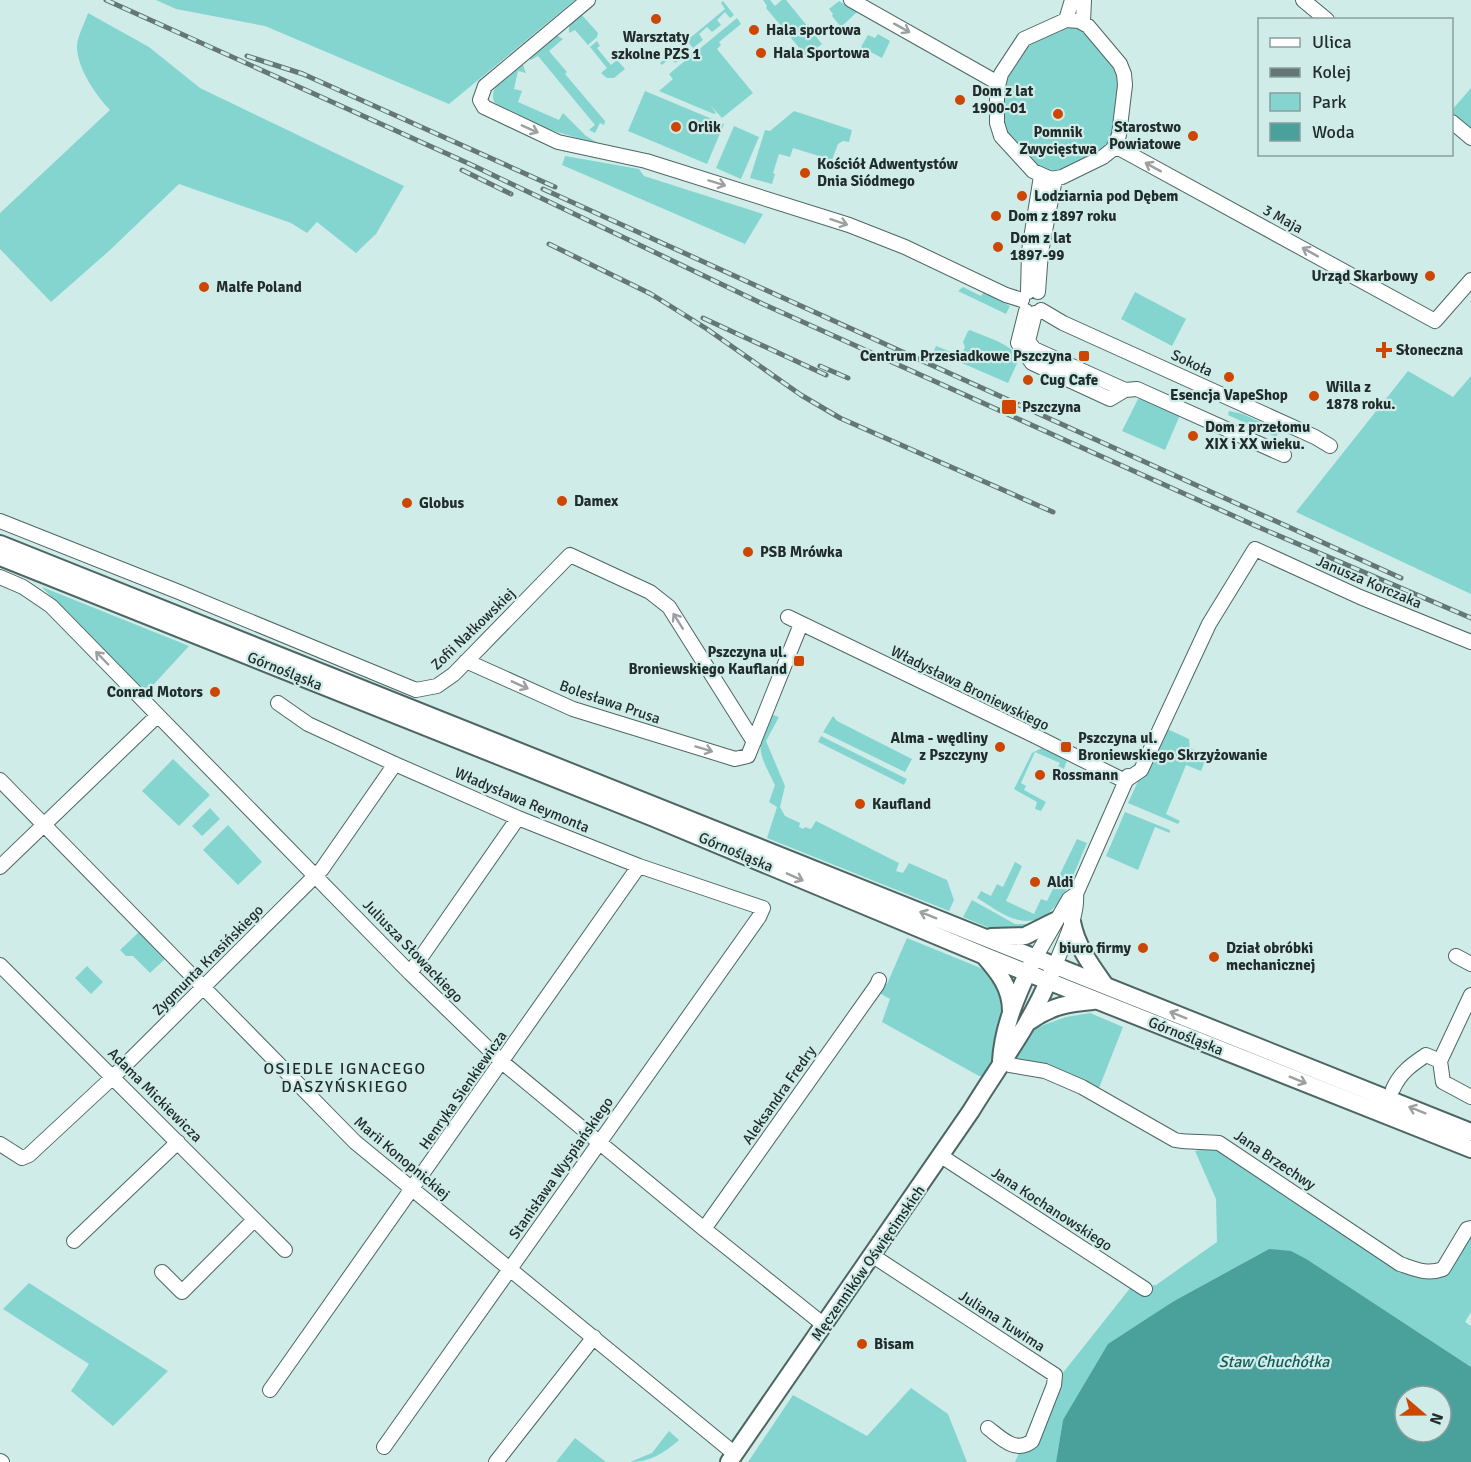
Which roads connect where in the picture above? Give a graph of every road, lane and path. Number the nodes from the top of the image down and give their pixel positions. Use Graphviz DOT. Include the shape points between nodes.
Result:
graph roads {
  1 [pos="588,0"];
  2 [pos="851,0"];
  3 [pos="1072,0"];
  4 [pos="1084,0"];
  5 [pos="1302,0"];
  6 [pos="869,4"];
  7 [pos="1324,18"];
  8 [pos="1066,20"];
  9 [pos="1083,22"];
  10 [pos="998,82"];
  11 [pos="1453,123"];
  12 [pos="1471,138"];
  13 [pos="1115,146"];
  14 [pos="1041,176"];
  15 [pos="1055,179"];
  16 [pos="1471,280"];
  17 [pos="1032,303"];
  18 [pos="1330,447"];
  19 [pos="1284,455"];
  20 [pos="3,522"];
  21 [pos="0,538"];
  22 [pos="0,544"];
  23 [pos="0,557"];
  24 [pos="0,577"];
  25 [pos="788,618"];
  26 [pos="801,624"];
  27 [pos="1471,642"];
  28 [pos="466,661"];
  29 [pos="278,703"];
  30 [pos="157,716"];
  31 [pos="754,742"];
  32 [pos="395,764"];
  33 [pos="1127,778"];
  34 [pos="0,780"];
  35 [pos="518,818"];
  36 [pos="42,824"];
  37 [pos="639,866"];
  38 [pos="0,867"];
  39 [pos="315,875"];
  40 [pos="763,908"];
  41 [pos="1064,921"];
  42 [pos="983,937"];
  43 [pos="985,956"];
  44 [pos="1456,956"];
  45 [pos="1471,964"];
  46 [pos="0,965"];
  47 [pos="1031,965"];
  48 [pos="410,973"];
  49 [pos="1052,974"];
  50 [pos="879,980"];
  51 [pos="1104,985"];
  52 [pos="204,987"];
  53 [pos="1471,995"];
  54 [pos="1097,1001"];
  55 [pos="1011,1014"];
  56 [pos="1027,1023"];
  57 [pos="1001,1061"];
  58 [pos="1440,1061"];
  59 [pos="502,1062"];
  60 [pos="113,1077"];
  61 [pos="1393,1089"];
  62 [pos="1471,1097"];
  63 [pos="1471,1132"];
  64 [pos="177,1142"];
  65 [pos="599,1143"];
  66 [pos="0,1144"];
  67 [pos="1471,1149"];
  68 [pos="941,1156"];
  69 [pos="413,1190"];
  70 [pos="254,1220"];
  71 [pos="1471,1228"];
  72 [pos="704,1229"];
  73 [pos="74,1241"];
  74 [pos="285,1250"];
  75 [pos="873,1256"];
  76 [pos="510,1269"];
  77 [pos="162,1272"];
  78 [pos="1145,1289"];
  79 [pos="824,1325"];
  80 [pos="594,1337"];
  81 [pos="270,1390"];
  82 [pos="988,1428"];
  83 [pos="384,1447"];
  84 [pos="732,1458"];
  85 [pos="496,1462"];
  1 -- 17 [label="street, Sokoła, one-way" via="485,86 480,100 484,106 558,142 646,161 849,225"];
  2 -- 6 [label="street"];
  3 -- 8 [label="street"];
  4 -- 9 [label="street"];
  5 -- 7 [label="street"];
  6 -- 10 [label="street, one-way"];
  8 -- 9 [label="street"];
  8 -- 10 [label="street" via="1024,39"];
  9 -- 13 [label="street" via="1118,60 1124,74"];
  10 -- 14 [label="street" via="999,132 1032,171"];
  11 -- 12 [label="street"];
  13 -- 15 [label="street" via="1103,157"];
  16 -- 13 [label="street, 3 Maja, one-way" via="1435,321"];
  14 -- 15 [label="street"];
  14 -- 17 [label="street" via="1029,251"];
  15 -- 17 [label="street"];
  17 -- 18 [label="street, Sokoła" via="1063,323"];
  17 -- 19 [label="street" via="1028,341 1034,349"];
  20 -- 21 [label="street"];
  20 -- 28 [label="street, Zofii Nałkowskiej" via="416,690 437,686"];
  42 -- 22 [label="main road, Górnośląska, one-way"];
  23 -- 43 [label="main road, Górnośląska, one-way" via="654,818"];
  30 -- 24 [label="street, Juliusza Słowackiego, one-way" via="51,606"];
  25 -- 26 [label="street, Władysława Broniewskiego"];
  26 -- 31 [label="street"];
  26 -- 33 [label="street, Władysława Broniewskiego"];
  27 -- 33 [label="street, Janusza Korczaka" via="1255,549 1209,624 1141,770"];
  28 -- 31 [label="street, Bolesława Prusa, one-way" via="573,709 735,759 748,756"];
  31 -- 28 [label="street, Zofii Nałkowskiej, one-way" via="669,607 650,592 570,555"];
  29 -- 32 [label="street, Władysława Reymonta" via="308,724"];
  30 -- 36 [label="street"];
  30 -- 39 [label="street, Juliusza Słowackiego"];
  32 -- 35 [label="street, Władysława Reymonta"];
  32 -- 39 [label="street, Zygmunta Krasińskiego"];
  33 -- 41 [label="street, Męczenników Oświęcimskich" via="1076,894 1077,903"];
  34 -- 36 [label="street, Marii Konopnickiej"];
  35 -- 37 [label="street, Władysława Reymonta"];
  35 -- 48 [label="street"];
  36 -- 38 [label="street"];
  36 -- 52 [label="street, Marii Konopnickiej"];
  37 -- 40 [label="street, Władysława Reymonta"];
  37 -- 59 [label="street, Henryka Sienkiewicza"];
  39 -- 48 [label="street, Juliusza Słowackiego"];
  39 -- 52 [label="street, Zygmunta Krasińskiego"];
  40 -- 65 [label="street, Stanisława Wyspiańskiego"];
  41 -- 42 [label="main road" via="1025,936"];
  41 -- 47 [label="street, Męczenników Oświęcimskich"];
  41 -- 49 [label="street, Męczenników Oświęcimskich"];
  41 -- 51 [label="main road"];
  42 -- 47 [label="main road, Górnośląska"];
  43 -- 47 [label="main road, Górnośląska"];
  43 -- 55 [label="main road" via="1009,993"];
  44 -- 45 [label="street"];
  46 -- 60 [label="street, Adama Mickiewicza"];
  47 -- 49 [label="main road, Górnośląska"];
  47 -- 55 [label="main road, Męczenników Oświęcimskich"];
  48 -- 59 [label="street, Juliusza Słowackiego"];
  49 -- 51 [label="main road, Górnośląska"];
  49 -- 54 [label="main road, Górnośląska"];
  49 -- 56 [label="main road, Męczenników Oświęcimskich"];
  50 -- 72 [label="street, Aleksandra Fredry"];
  63 -- 51 [label="main road, Górnośląska, one-way"];
  52 -- 60 [label="street, Zygmunta Krasińskiego"];
  52 -- 69 [label="street, Marii Konopnickiej" via="331,1119"];
  53 -- 58 [label="street"];
  54 -- 56 [label="main road" via="1061,1005"];
  54 -- 67 [label="main road, Górnośląska, one-way"];
  55 -- 57 [label="main road, Męczenników Oświęcimskich"];
  56 -- 57 [label="main road, Męczenników Oświęcimskich"];
  57 -- 68 [label="main road, Męczenników Oświęcimskich"];
  57 -- 71 [label="street, Jana Brzechwy" via="1045,1071 1082,1087 1175,1140 1219,1143 1400,1264 1422,1272 1443,1269"];
  58 -- 61 [label="street" via="1426,1055 1397,1078"];
  58 -- 62 [label="street" via="1443,1082"];
  59 -- 65 [label="street, Juliusza Słowackiego"];
  59 -- 69 [label="street, Henryka Sienkiewicza"];
  60 -- 64 [label="street, Adama Mickiewicza"];
  60 -- 66 [label="street, Zygmunta Krasińskiego" via="29,1155 22,1158"];
  64 -- 70 [label="street, Adama Mickiewicza"];
  64 -- 73 [label="street"];
  65 -- 72 [label="street, Juliusza Słowackiego"];
  65 -- 76 [label="street, Stanisława Wyspiańskiego"];
  68 -- 75 [label="main road, Męczenników Oświęcimskich"];
  68 -- 78 [label="street, Jana Kochanowskiego"];
  69 -- 76 [label="street, Marii Konopnickiej"];
  69 -- 81 [label="street, Henryka Sienkiewicza"];
  70 -- 74 [label="street, Adama Mickiewicza"];
  70 -- 77 [label="street" via="182,1292"];
  72 -- 79 [label="street, Juliusza Słowackiego"];
  75 -- 79 [label="main road, Męczenników Oświęcimskich"];
  75 -- 82 [label="street, Juliana Tuwima" via="1055,1375 1032,1441 1017,1447"];
  76 -- 80 [label="street, Marii Konopnickiej"];
  76 -- 83 [label="street, Stanisława Wyspiańskiego"];
  79 -- 84 [label="main road, Męczenników Oświęcimskich"];
  80 -- 84 [label="street, Marii Konopnickiej"];
  80 -- 85 [label="street"];
}
